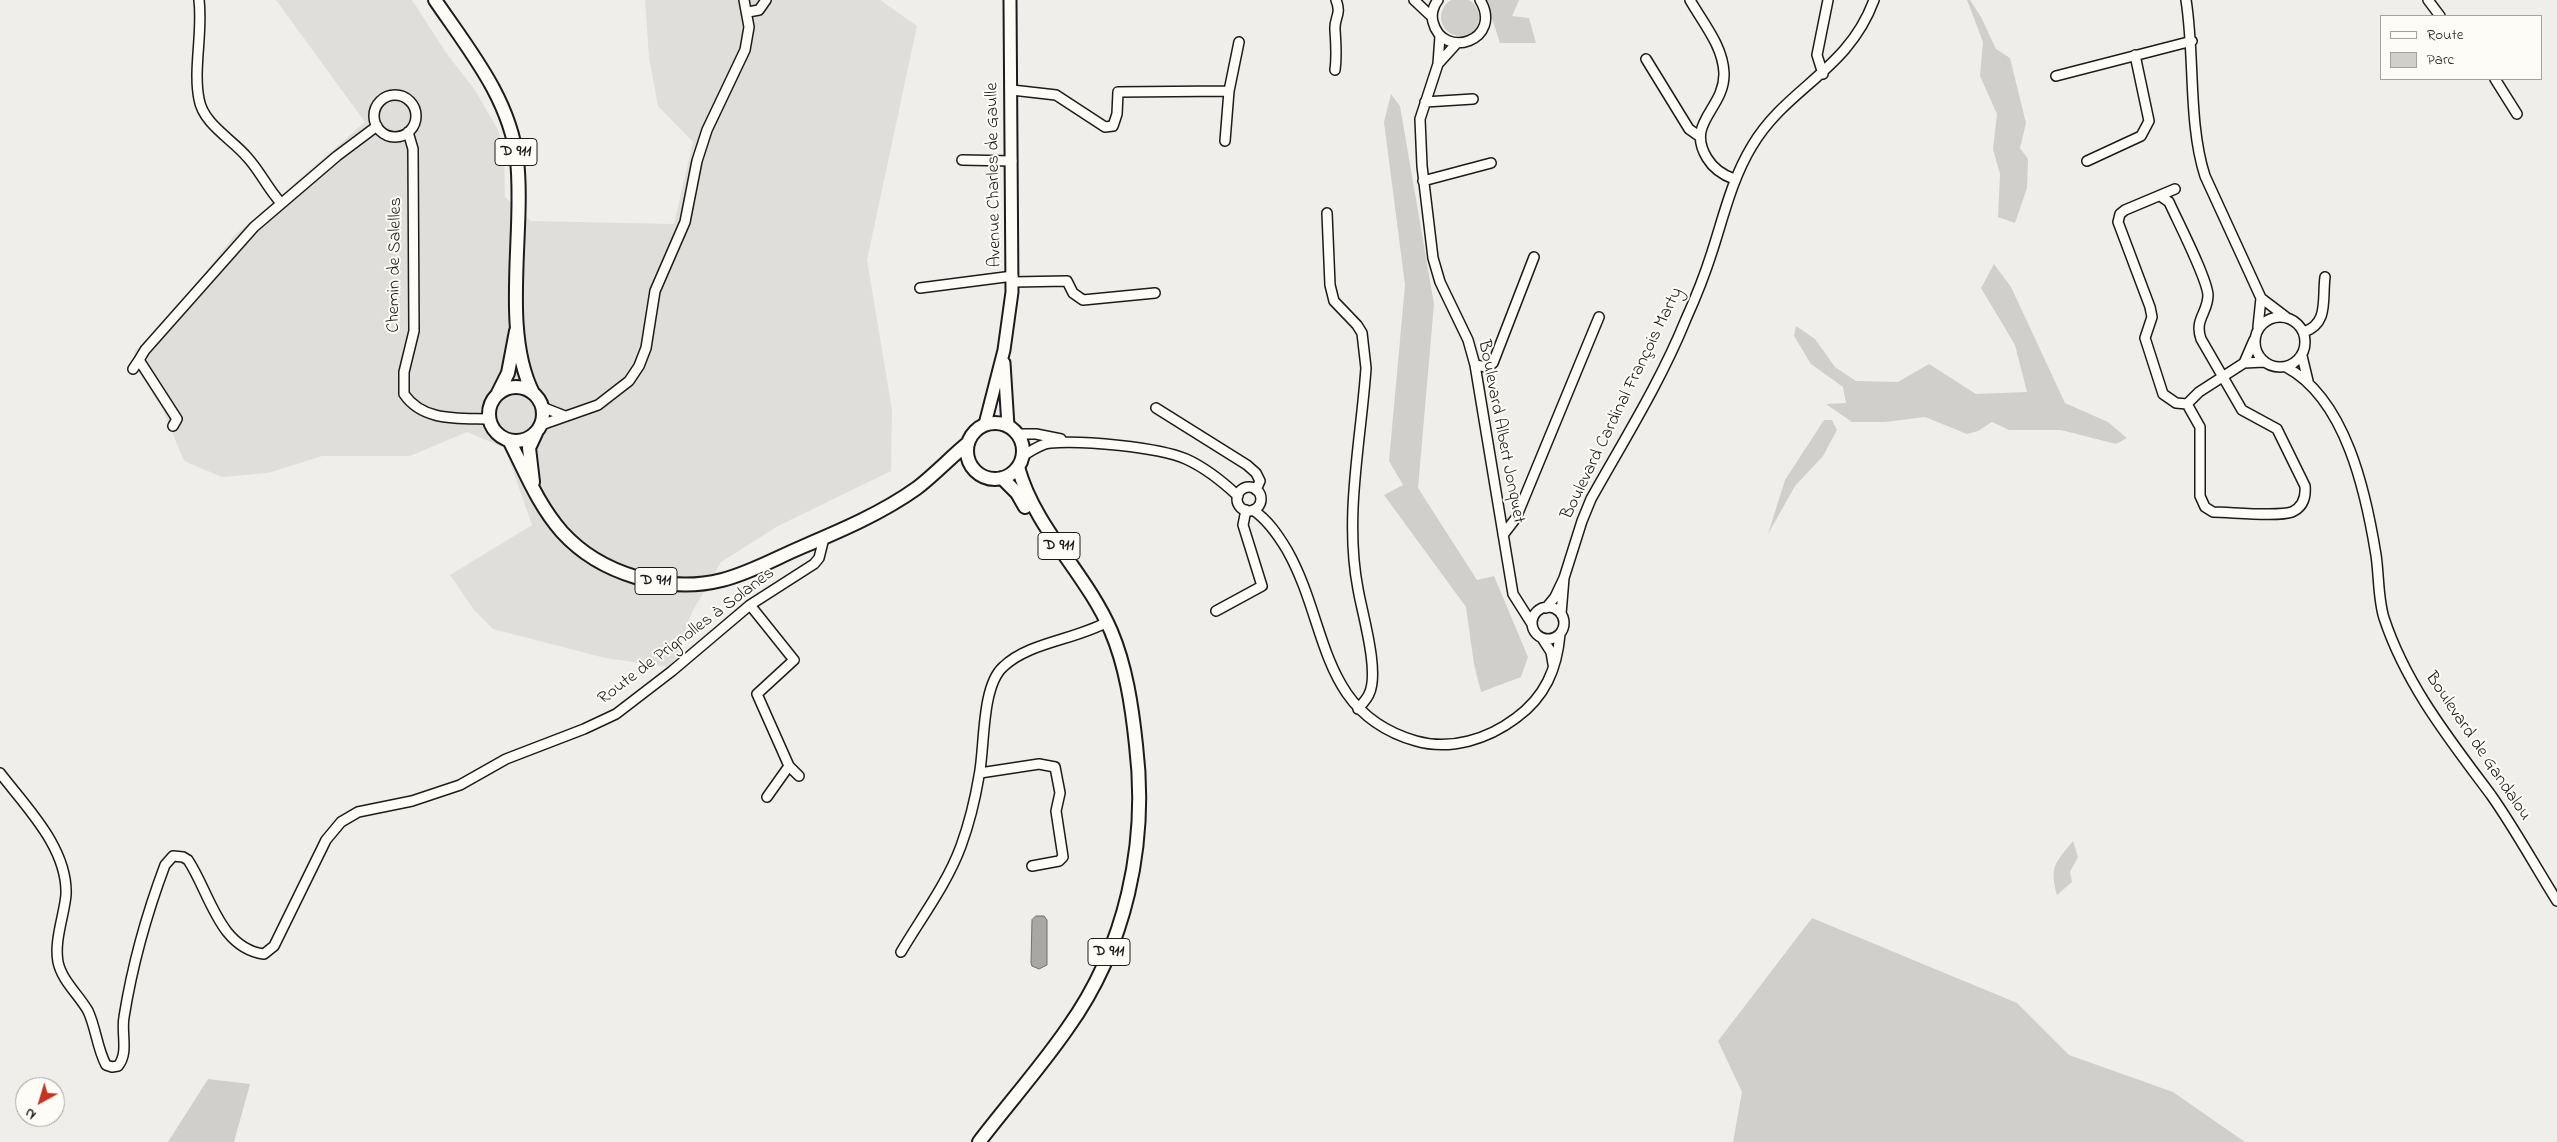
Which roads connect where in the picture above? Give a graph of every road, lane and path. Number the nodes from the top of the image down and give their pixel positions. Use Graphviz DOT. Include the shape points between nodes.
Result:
graph roads {
  1 [pos="199,0"];
  2 [pos="435,0"];
  3 [pos="744,0"];
  4 [pos="766,0"];
  5 [pos="1010,0"];
  6 [pos="1336,0"];
  7 [pos="1414,0"];
  8 [pos="1438,0"];
  9 [pos="1480,0"];
  10 [pos="1690,0"];
  11 [pos="1828,0"];
  12 [pos="1874,0"];
  13 [pos="2186,0"];
  14 [pos="2428,0"];
  15 [pos="748,12"];
  16 [pos="2439,15"];
  17 [pos="1432,17"];
  18 [pos="1440,36"];
  19 [pos="1239,42"];
  20 [pos="2192,42"];
  21 [pos="1457,43"];
  22 [pos="2135,55"];
  23 [pos="1646,59"];
  24 [pos="1438,64"];
  25 [pos="1335,70"];
  26 [pos="1823,74"];
  27 [pos="2056,76"];
  28 [pos="2496,80"];
  29 [pos="1012,90"];
  30 [pos="1229,91"];
  31 [pos="1473,99"];
  32 [pos="1425,102"];
  33 [pos="2518,114"];
  34 [pos="377,126"];
  35 [pos="408,132"];
  36 [pos="1699,136"];
  37 [pos="1225,141"];
  38 [pos="962,160"];
  39 [pos="1012,161"];
  40 [pos="2088,161"];
  41 [pos="1490,163"];
  42 [pos="1734,179"];
  43 [pos="1423,181"];
  44 [pos="2175,189"];
  45 [pos="2162,196"];
  46 [pos="281,203"];
  47 [pos="1327,213"];
  48 [pos="1534,258"];
  49 [pos="2325,277"];
  50 [pos="1013,279"];
  51 [pos="920,288"];
  52 [pos="1155,293"];
  53 [pos="2261,298"];
  54 [pos="1599,317"];
  55 [pos="2286,317"];
  56 [pos="517,326"];
  57 [pos="2258,329"];
  58 [pos="2304,332"];
  59 [pos="2255,339"];
  60 [pos="1004,350"];
  61 [pos="2302,356"];
  62 [pos="140,360"];
  63 [pos="2264,362"];
  64 [pos="2244,363"];
  65 [pos="1475,365"];
  66 [pos="2286,367"];
  67 [pos="132,369"];
  68 [pos="2222,376"];
  69 [pos="2308,382"];
  70 [pos="533,393"];
  71 [pos="497,395"];
  72 [pos="2188,404"];
  73 [pos="542,406"];
  74 [pos="1156,408"];
  75 [pos="565,416"];
  76 [pos="489,419"];
  77 [pos="985,424"];
  78 [pos="173,426"];
  79 [pos="538,429"];
  80 [pos="1013,430"];
  81 [pos="509,440"];
  82 [pos="968,443"];
  83 [pos="1088,444"];
  84 [pos="1020,462"];
  85 [pos="971,465"];
  86 [pos="932,476"];
  87 [pos="1002,478"];
  88 [pos="1256,490"];
  89 [pos="535,492"];
  90 [pos="1240,493"];
  91 [pos="1260,503"];
  92 [pos="1249,510"];
  93 [pos="1269,524"];
  94 [pos="1502,535"];
  95 [pos="824,538"];
  96 [pos="1564,578"];
  97 [pos="1519,604"];
  98 [pos="750,605"];
  99 [pos="1543,609"];
  100 [pos="1216,611"];
  101 [pos="1561,614"];
  102 [pos="1104,624"];
  103 [pos="1532,624"];
  104 [pos="1560,634"];
  105 [pos="1542,638"];
  106 [pos="1553,672"];
  107 [pos="1358,709"];
  108 [pos="789,766"];
  109 [pos="0,773"];
  110 [pos="980,773"];
  111 [pos="799,776"];
  112 [pos="767,797"];
  113 [pos="1032,866"];
  114 [pos="2557,901"];
  115 [pos="901,952"];
  116 [pos="979,1142"];
  1 -- 46 [label="street" via="202,22 199,100 209,119 248,157"];
  2 -- 56 [label="main road, D 911" via="493,88 510,130 518,180"];
  3 -- 15 [label="street"];
  4 -- 15 [label="street" via="759,10"];
  5 -- 29 [label="main road, Avenue Charles de Gaulle"];
  6 -- 25 [label="street" via="1340,10 1335,28"];
  7 -- 17 [label="street"];
  8 -- 17 [label="street"];
  9 -- 21 [label="street" via="1486,14 1483,29 1472,40"];
  10 -- 36 [label="street" via="1721,54 1724,74 1722,94 1702,125"];
  11 -- 26 [label="street" via="1818,55"];
  12 -- 26 [label="street, Boulevard Cardinal François Marty" via="1860,30 1844,53"];
  13 -- 20 [label="street"];
  14 -- 16 [label="street"];
  15 -- 75 [label="street" via="745,50 707,130 684,222 655,291 646,348 639,366 629,381 598,405"];
  17 -- 18 [label="street"];
  18 -- 21 [label="street"];
  18 -- 24 [label="street, Boulevard Albert Jonquet"];
  19 -- 30 [label="street"];
  20 -- 22 [label="street"];
  20 -- 53 [label="street" via="2199,156 2205,176"];
  21 -- 24 [label="street, Boulevard Albert Jonquet"];
  22 -- 27 [label="street"];
  22 -- 40 [label="street" via="2149,121 2141,136"];
  23 -- 36 [label="street" via="1689,129"];
  24 -- 32 [label="street, Boulevard Albert Jonquet"];
  26 -- 42 [label="street, Boulevard Cardinal François Marty" via="1768,123"];
  28 -- 33 [label="street"];
  29 -- 30 [label="street" via="1056,95 1104,127 1113,126 1118,92"];
  29 -- 39 [label="main road, Avenue Charles de Gaulle"];
  30 -- 37 [label="street"];
  31 -- 32 [label="street"];
  32 -- 43 [label="street, Boulevard Albert Jonquet" via="1420,118"];
  34 -- 35 [label="street" via="395,137"];
  34 -- 35 [label="street" via="374,114 379,103 397,95 409,101 416,113 414,125"];
  34 -- 46 [label="street"];
  35 -- 76 [label="street, Chemin de Salelles" via="413,150 414,331 404,372 404,394 428,414"];
  36 -- 42 [label="street" via="1702,150 1711,165"];
  38 -- 39 [label="street"];
  39 -- 50 [label="main road, Avenue Charles de Gaulle"];
  41 -- 43 [label="street"];
  42 -- 96 [label="street, Boulevard Cardinal François Marty" via="1686,321 1592,499"];
  43 -- 65 [label="street, Boulevard Albert Jonquet" via="1433,258 1440,282 1468,340"];
  44 -- 45 [label="street"];
  45 -- 68 [label="street" via="2169,202 2207,287 2207,303 2198,329"];
  45 -- 72 [label="street" via="2126,210 2120,214 2118,222 2150,307 2152,318 2145,338 2164,394 2176,403"];
  46 -- 62 [label="street" via="240,241 145,350"];
  47 -- 107 [label="street" via="1330,285 1334,301 1362,333 1366,359 1352,540 1371,655 1371,692"];
  48 -- 65 [label="street" via="1493,363 1487,367"];
  49 -- 58 [label="street" via="2322,318 2314,329"];
  50 -- 51 [label="street"];
  50 -- 52 [label="street" via="1067,281 1073,293 1083,300"];
  50 -- 60 [label="main road, Avenue Charles de Gaulle"];
  53 -- 55 [label="street"];
  53 -- 57 [label="street"];
  54 -- 94 [label="street" via="1516,518"];
  55 -- 57 [label="street" via="2270,318"];
  55 -- 58 [label="street" via="2300,325"];
  56 -- 70 [label="main road, D 911" via="524,373"];
  56 -- 71 [label="main road, D 911" via="508,373"];
  57 -- 59 [label="street"];
  58 -- 61 [label="street" via="2306,340"];
  59 -- 63 [label="street" via="2255,347"];
  59 -- 64 [label="street"];
  60 -- 77 [label="main road"];
  60 -- 80 [label="main road"];
  61 -- 66 [label="street"];
  61 -- 69 [label="street, Boulevard de Gandalou"];
  62 -- 67 [label="street"];
  62 -- 78 [label="street" via="177,419"];
  63 -- 64 [label="street"];
  63 -- 66 [label="street" via="2278,368"];
  64 -- 68 [label="street"];
  65 -- 94 [label="street, Boulevard Albert Jonquet"];
  66 -- 69 [label="street, Boulevard de Gandalou"];
  68 -- 72 [label="street"];
  68 -- 72 [label="street" via="2242,410 2278,429 2305,486 2306,494 2300,506 2286,513 2213,512 2205,507 2200,496 2200,427"];
  69 -- 114 [label="street, Boulevard de Gandalou" via="2342,430 2364,494 2384,617 2412,683 2451,743 2492,797"];
  70 -- 71 [label="main road" via="514,387"];
  70 -- 73 [label="main road"];
  71 -- 76 [label="main road" via="490,407"];
  73 -- 75 [label="street"];
  73 -- 79 [label="main road"];
  74 -- 88 [label="street" via="1247,465 1260,481"];
  75 -- 79 [label="street"];
  76 -- 81 [label="main road" via="497,434"];
  77 -- 80 [label="main road" via="997,422"];
  77 -- 82 [label="main road" via="976,430"];
  79 -- 81 [label="main road" via="522,440"];
  79 -- 89 [label="main road, D 911" via="531,441 529,456"];
  80 -- 83 [label="street"];
  80 -- 84 [label="main road" via="1023,445"];
  81 -- 89 [label="main road, D 911"];
  82 -- 85 [label="main road"];
  82 -- 86 [label="main road, D 911"];
  83 -- 84 [label="street" via="1049,443"];
  83 -- 90 [label="street" via="1168,453 1185,458"];
  84 -- 87 [label="main road"];
  84 -- 102 [label="main road, D 911" via="1032,505 1089,589"];
  85 -- 86 [label="main road, D 911" via="950,466"];
  85 -- 87 [label="main road" via="984,477"];
  86 -- 95 [label="main road, D 911" via="898,501"];
  87 -- 102 [label="main road, D 911" via="1017,493"];
  88 -- 90 [label="street" via="1249,488"];
  88 -- 91 [label="street"];
  89 -- 95 [label="main road, D 911" via="550,516 578,546 610,566 641,578 678,584 707,583 750,570"];
  90 -- 92 [label="street" via="1238,503"];
  91 -- 92 [label="street"];
  91 -- 93 [label="street"];
  92 -- 93 [label="street"];
  92 -- 100 [label="street" via="1243,525 1262,586"];
  93 -- 107 [label="street" via="1299,572 1332,669"];
  94 -- 97 [label="street, Boulevard Albert Jonquet" via="1513,594"];
  95 -- 98 [label="street, Route de Prignolles à Solanes" via="819,558 814,564"];
  96 -- 99 [label="street, Boulevard Cardinal François Marty" via="1555,597"];
  96 -- 101 [label="street, Boulevard Cardinal François Marty"];
  97 -- 99 [label="street"];
  97 -- 103 [label="street, Boulevard Albert Jonquet"];
  98 -- 108 [label="street" via="794,660 757,694"];
  98 -- 109 [label="street, Route de Prignolles à Solanes" via="616,714 506,759 460,784 412,801 358,812 341,822 326,840 274,946 264,954 237,944 226,931 188,860 173,856 165,865 143,935 123,1019 124,1058 118,1066 106,1065 88,1011 58,962 66,893 62,868 41,827"];
  99 -- 101 [label="street" via="1557,610"];
  99 -- 103 [label="street"];
  101 -- 104 [label="street" via="1564,622"];
  102 -- 110 [label="street" via="1025,651 1002,667 991,687"];
  102 -- 116 [label="main road, D 911" via="1112,654 1123,673 1134,726 1139,792 1132,876 1118,931 1095,982 1067,1029"];
  103 -- 105 [label="street"];
  104 -- 105 [label="street" via="1551,639"];
  104 -- 106 [label="street"];
  105 -- 106 [label="street" via="1551,652"];
  106 -- 107 [label="street" via="1547,685 1524,713 1502,728 1466,742 1443,745 1397,736"];
  108 -- 111 [label="street"];
  108 -- 112 [label="street"];
  110 -- 113 [label="street" via="1039,764 1055,767 1060,793 1056,811 1063,857 1059,861"];
  110 -- 115 [label="street" via="961,847"];
}
